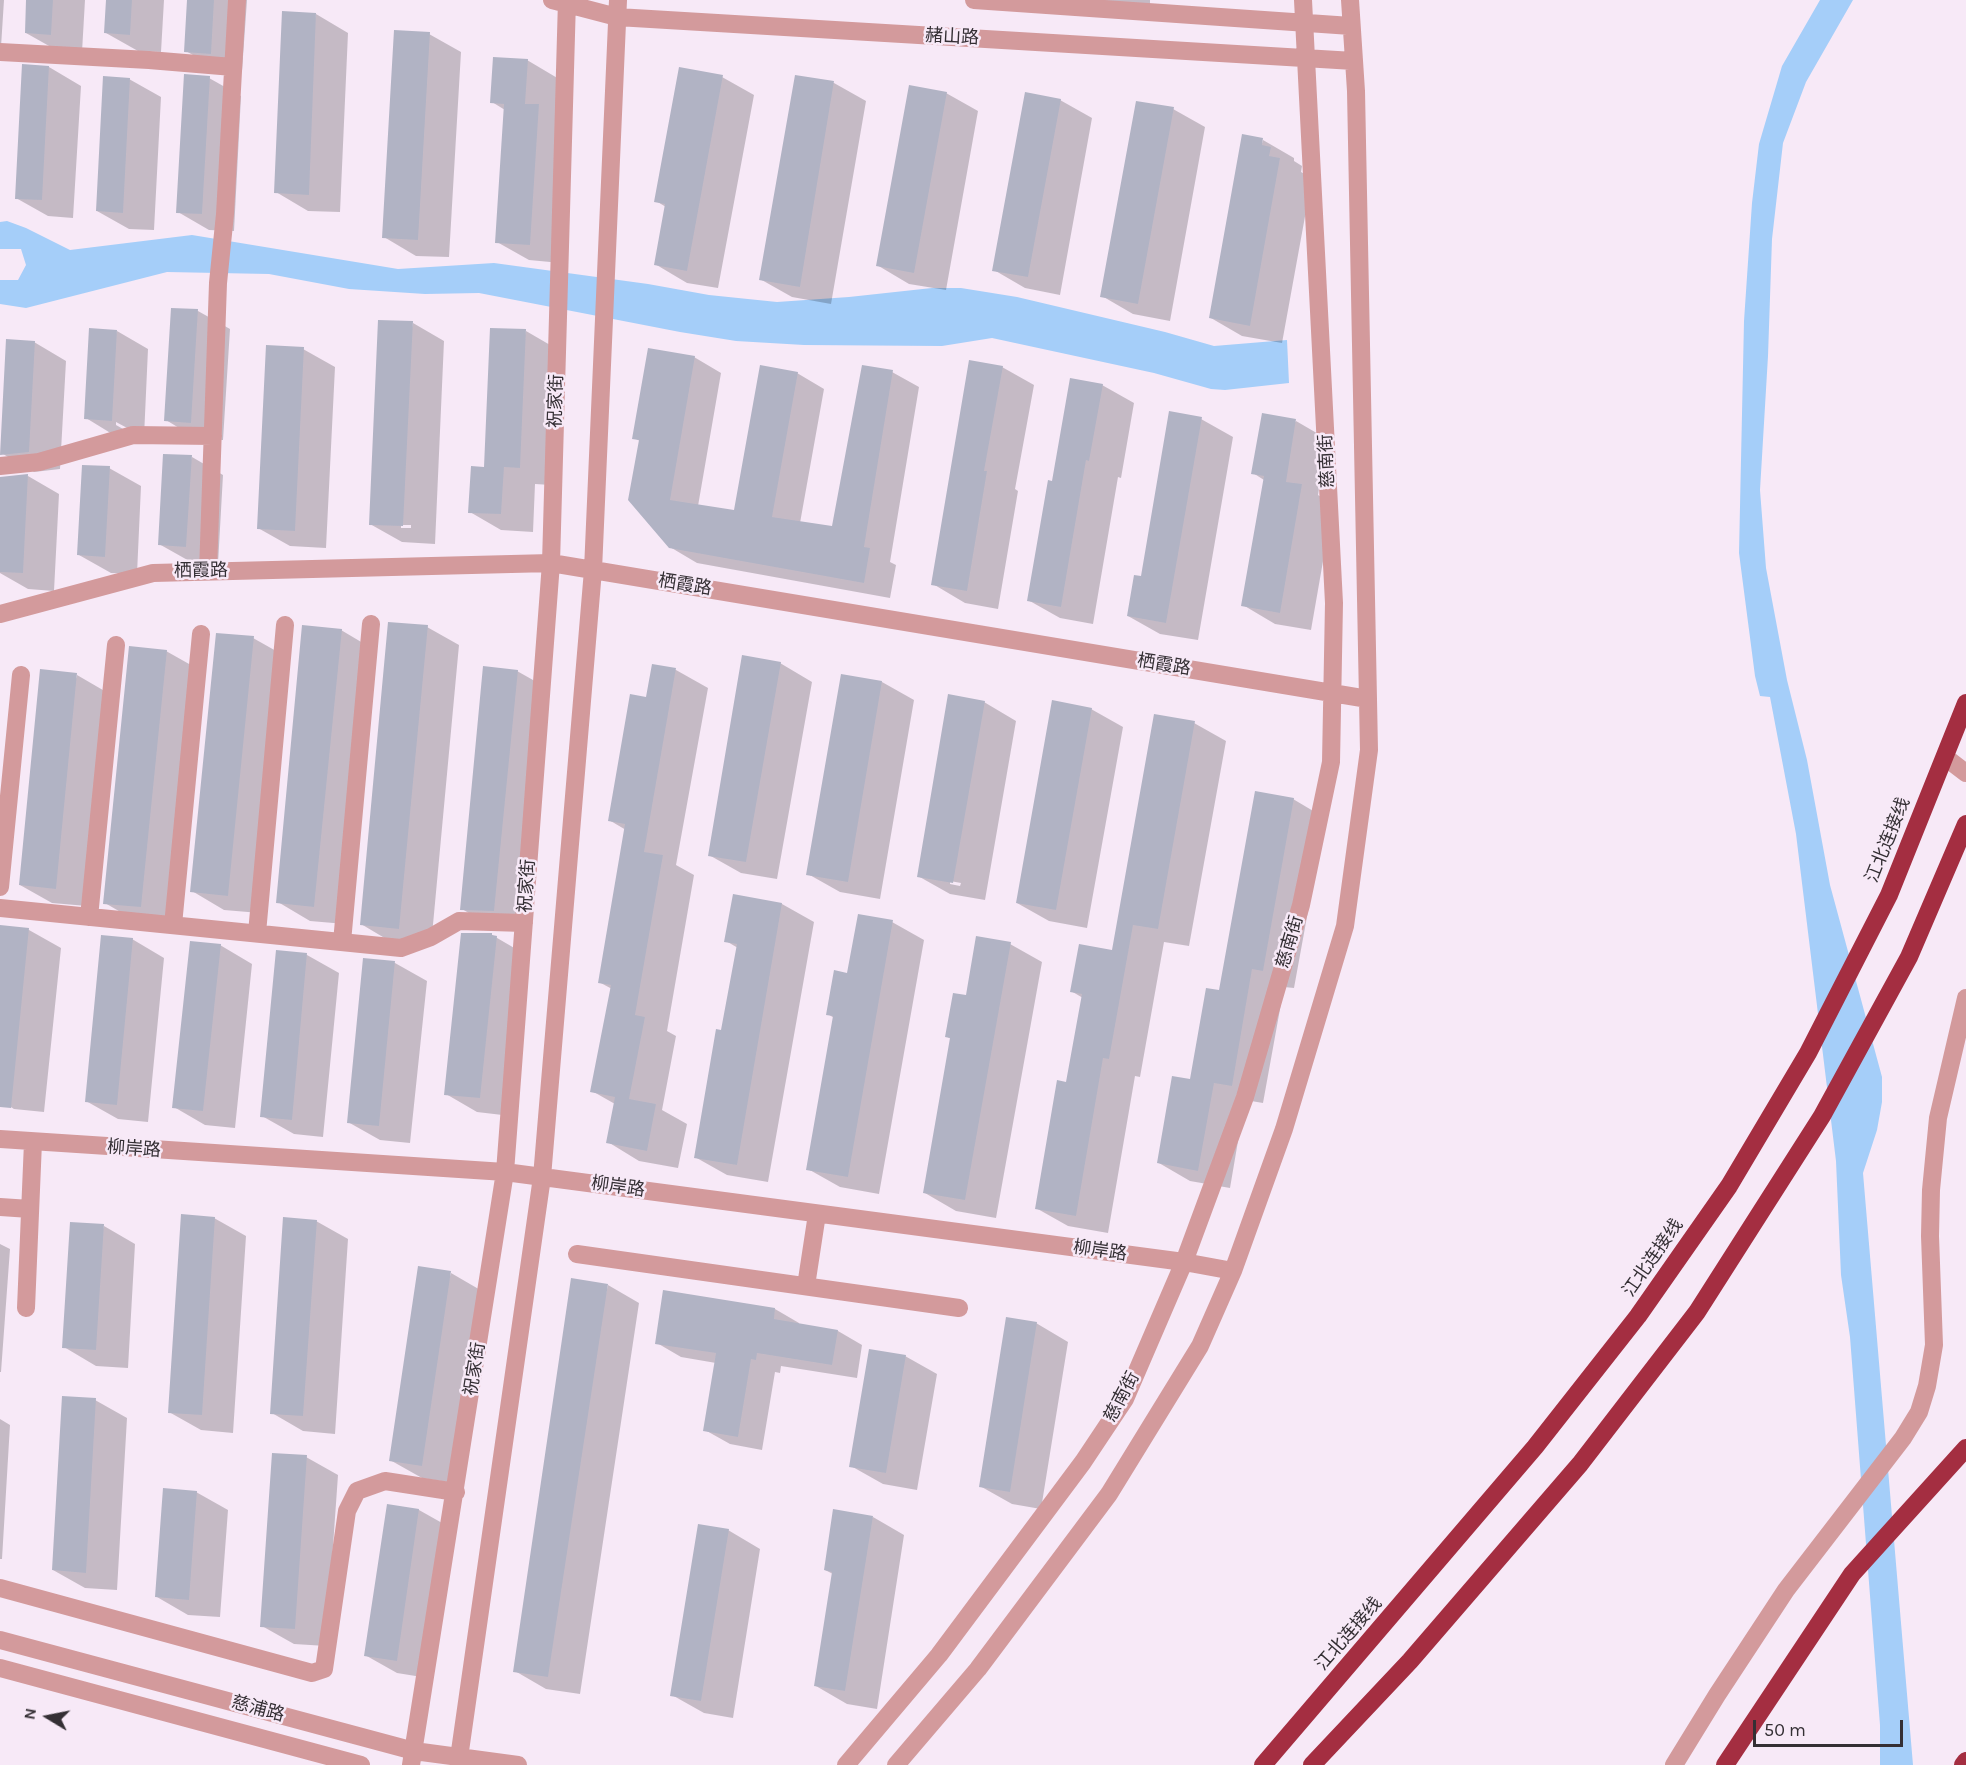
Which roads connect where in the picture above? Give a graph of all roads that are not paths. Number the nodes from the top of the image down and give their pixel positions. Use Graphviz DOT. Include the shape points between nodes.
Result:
graph roads {
  1 [pos="237,0"];
  2 [pos="974,0"];
  3 [pos="1303,0"];
  4 [pos="1350,0"];
  5 [pos="562,1"];
  6 [pos="618,8"];
  7 [pos="1304,23"];
  8 [pos="1352,26"];
  9 [pos="0,52"];
  10 [pos="1306,58"];
  11 [pos="1354,61"];
  12 [pos="233,67"];
  13 [pos="213,436"];
  14 [pos="0,466"];
  15 [pos="551,563"];
  16 [pos="593,570"];
  17 [pos="208,571"];
  18 [pos="0,614"];
  19 [pos="372,624"];
  20 [pos="285,625"];
  21 [pos="201,634"];
  22 [pos="116,645"];
  23 [pos="21,675"];
  24 [pos="1332,693"];
  25 [pos="1368,699"];
  26 [pos="1966,704"];
  27 [pos="1945,757"];
  28 [pos="1966,773"];
  29 [pos="1966,824"];
  30 [pos="0,887"];
  31 [pos="0,908"];
  32 [pos="88,917"];
  33 [pos="524,923"];
  34 [pos="173,925"];
  35 [pos="257,933"];
  36 [pos="342,942"];
  37 [pos="1966,998"];
  38 [pos="0,1139"];
  39 [pos="33,1142"];
  40 [pos="505,1172"];
  41 [pos="542,1177"];
  42 [pos="0,1208"];
  43 [pos="30,1209"];
  44 [pos="817,1214"];
  45 [pos="577,1254"];
  46 [pos="1184,1262"];
  47 [pos="1233,1271"];
  48 [pos="806,1286"];
  49 [pos="26,1308"];
  50 [pos="959,1308"];
  51 [pos="1966,1448"];
  52 [pos="456,1492"];
  53 [pos="0,1588"];
  54 [pos="0,1640"];
  55 [pos="0,1668"];
  56 [pos="412,1758"];
  57 [pos="459,1761"];
  58 [pos="1966,1761"];
  59 [pos="360,1765"];
  60 [pos="518,1765"];
  61 [pos="846,1765"];
  62 [pos="896,1765"];
  63 [pos="1263,1765"];
  64 [pos="1312,1765"];
  65 [pos="1674,1765"];
  66 [pos="1725,1765"];
  67 [pos="1963,1765"];
  1 -- 12 [label="street"];
  2 -- 7 [label="street"];
  3 -- 7 [label="street, 慈南街"];
  4 -- 8 [label="street, 慈南街"];
  5 -- 6 [label="street, 赭山路"];
  5 -- 15 [label="street, 祝家街"];
  6 -- 10 [label="street, 赭山路"];
  6 -- 16 [label="street"];
  7 -- 8 [label="street"];
  7 -- 10 [label="street, 慈南街"];
  8 -- 11 [label="street, 慈南街"];
  9 -- 12 [label="street"];
  10 -- 11 [label="street, 赭山路"];
  10 -- 24 [label="street, 慈南街" via="1334,603"];
  11 -- 25 [label="street, 慈南街"];
  12 -- 13 [label="street" via="218,283"];
  13 -- 14 [label="street" via="133,435 39,462"];
  13 -- 17 [label="street"];
  15 -- 16 [label="street, 栖霞路"];
  15 -- 17 [label="street, 栖霞路"];
  15 -- 33 [label="street, 祝家街"];
  16 -- 24 [label="street, 栖霞路"];
  16 -- 41 [label="street"];
  17 -- 18 [label="street, 栖霞路" via="153,573"];
  19 -- 36 [label="street"];
  20 -- 35 [label="street"];
  21 -- 34 [label="street"];
  22 -- 32 [label="street"];
  23 -- 30 [label="street"];
  24 -- 25 [label="street, 栖霞路"];
  24 -- 46 [label="street, 慈南街" via="1331,762 1301,905 1245,1097"];
  25 -- 47 [label="street, 慈南街" via="1369,750 1345,926 1284,1129"];
  26 -- 27 [label="highway, 江北连接线"];
  27 -- 28 [label="street"];
  27 -- 63 [label="highway, 江北连接线" via="1889,895 1808,1053 1729,1186 1638,1316 1535,1448"];
  29 -- 64 [label="highway" via="1909,957 1822,1116 1697,1312 1580,1464 1410,1661"];
  31 -- 32 [label="street"];
  32 -- 34 [label="street"];
  33 -- 36 [label="street" via="459,921 401,948"];
  33 -- 40 [label="street, 祝家街"];
  34 -- 35 [label="street"];
  35 -- 36 [label="street"];
  37 -- 65 [label="street" via="1937,1129 1930,1225 1934,1345 1919,1412 1786,1590"];
  38 -- 39 [label="street, 柳岸路"];
  39 -- 40 [label="street, 柳岸路"];
  39 -- 43 [label="street"];
  40 -- 41 [label="street, 柳岸路"];
  40 -- 52 [label="street, 祝家街"];
  41 -- 44 [label="street, 柳岸路"];
  41 -- 57 [label="street"];
  42 -- 43 [label="street"];
  43 -- 49 [label="street"];
  44 -- 46 [label="street, 柳岸路"];
  44 -- 48 [label="street"];
  45 -- 48 [label="street"];
  46 -- 47 [label="street, 柳岸路"];
  46 -- 61 [label="street, 慈南街" via="1125,1399 1083,1462 939,1655"];
  47 -- 62 [label="street, 慈南街" via="1200,1346 1109,1494 978,1669"];
  48 -- 50 [label="street"];
  51 -- 66 [label="highway" via="1852,1574"];
  52 -- 53 [label="street" via="385,1481 357,1491 347,1511 324,1669 312,1673"];
  52 -- 56 [label="street, 祝家街"];
  54 -- 56 [label="street, 慈浦路"];
  55 -- 59 [label="street, 慈浦路"];
  56 -- 57 [label="street, 慈浦路"];
  57 -- 60 [label="street, 慈浦路"];
  58 -- 67 [label="highway"];
}
